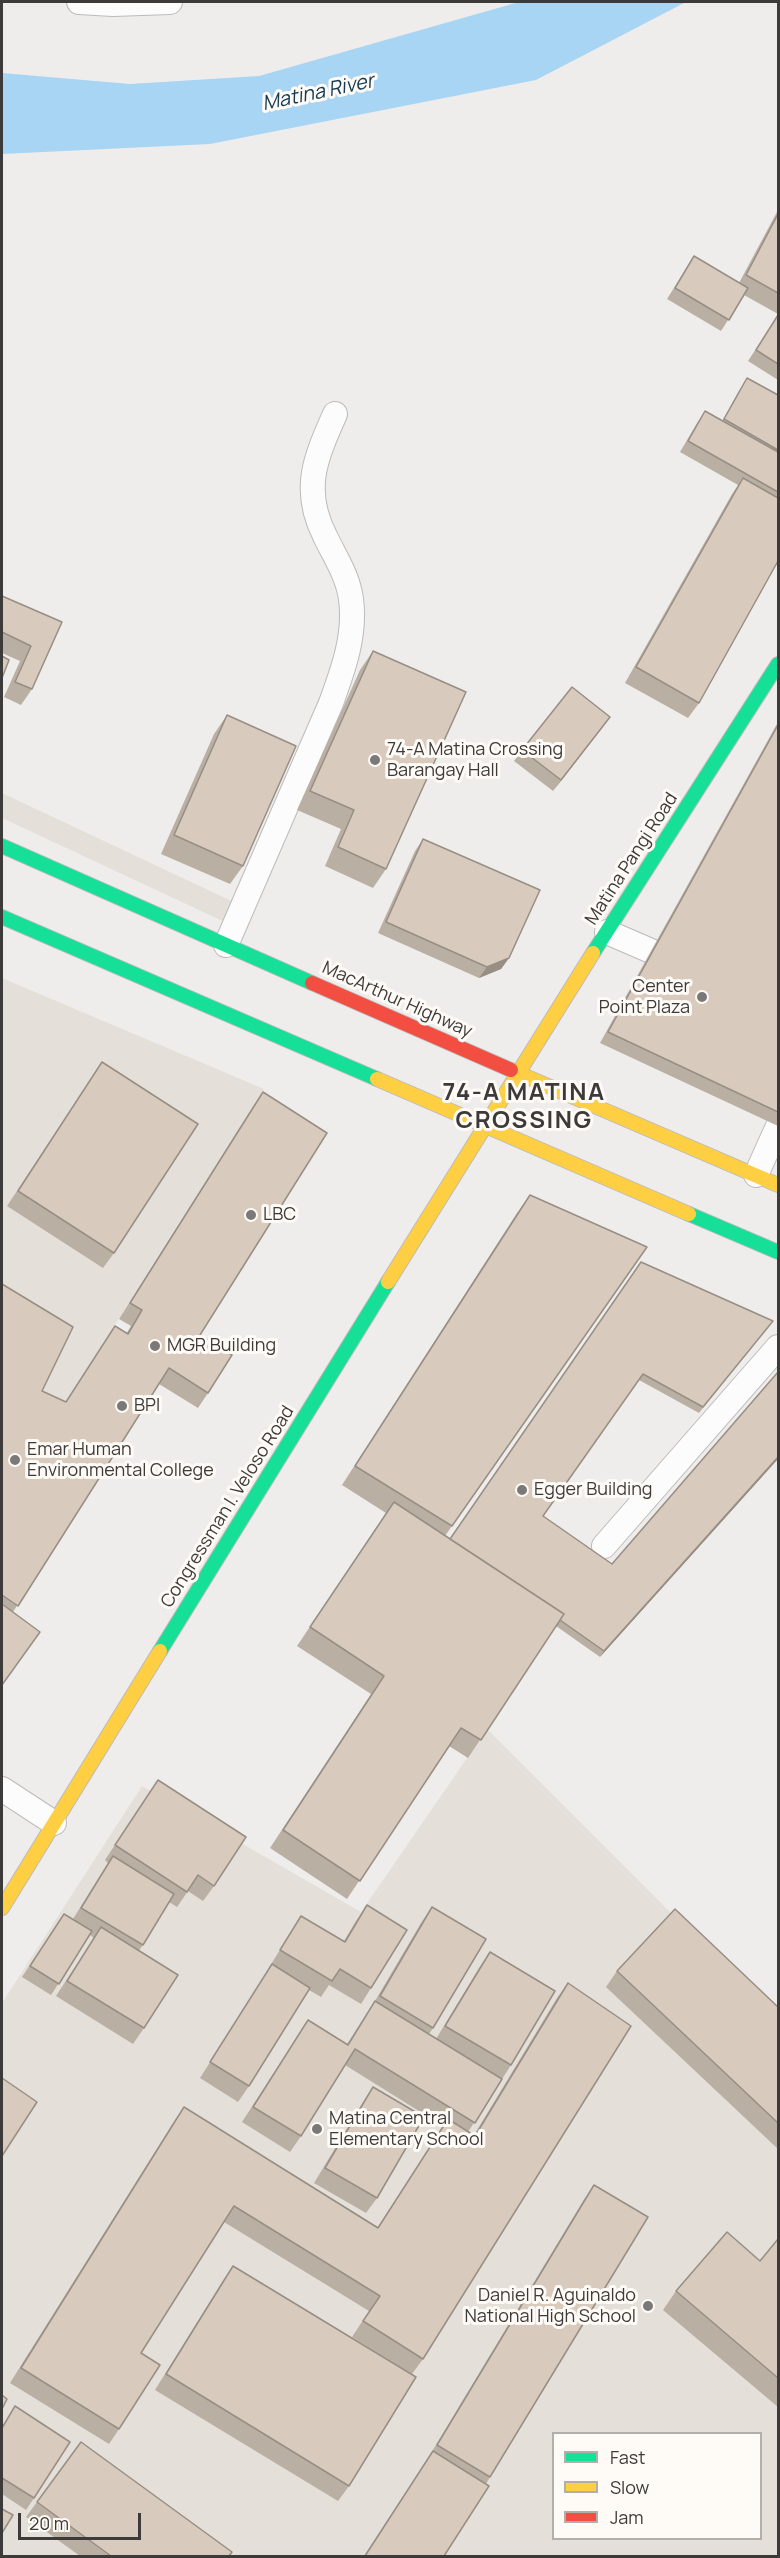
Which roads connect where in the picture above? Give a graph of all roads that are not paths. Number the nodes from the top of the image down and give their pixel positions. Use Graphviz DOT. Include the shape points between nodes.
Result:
graph roads {
  1 [pos="79,2"];
  2 [pos="170,2"];
  3 [pos="335,414"];
  4 [pos="778,664"];
  5 [pos="2,846"];
  6 [pos="2,917"];
  7 [pos="607,932"];
  8 [pos="226,945"];
  9 [pos="651,951"];
  10 [pos="517,1073"];
  11 [pos="484,1125"];
  12 [pos="778,1126"];
  13 [pos="756,1175"];
  14 [pos="778,1185"];
  15 [pos="778,1252"];
  16 [pos="778,1347"];
  17 [pos="604,1546"];
  18 [pos="2,1789"];
  19 [pos="54,1823"];
  20 [pos="2,1908"];
  1 -- 2 [label="lane"];
  3 -- 8 [label="lane" via="316,457 311,488 314,510 341,564 351,599 345,663"];
  4 -- 7 [label="main road, Matina Pangi Road"];
  5 -- 8 [label="main road, MacArthur Highway"];
  6 -- 11 [label="main road"];
  7 -- 9 [label="lane"];
  7 -- 10 [label="main road, Matina Pangi Road"];
  8 -- 10 [label="main road, MacArthur Highway"];
  10 -- 11 [label="main road, Matina Pangi Road"];
  10 -- 13 [label="main road, MacArthur Highway"];
  11 -- 15 [label="main road"];
  11 -- 19 [label="main road, Congressman I. Veloso Road"];
  12 -- 13 [label="lane"];
  13 -- 14 [label="main road, MacArthur Highway"];
  16 -- 17 [label="lane"];
  18 -- 19 [label="lane"];
  19 -- 20 [label="main road, Congressman I. Veloso Road"];
}
